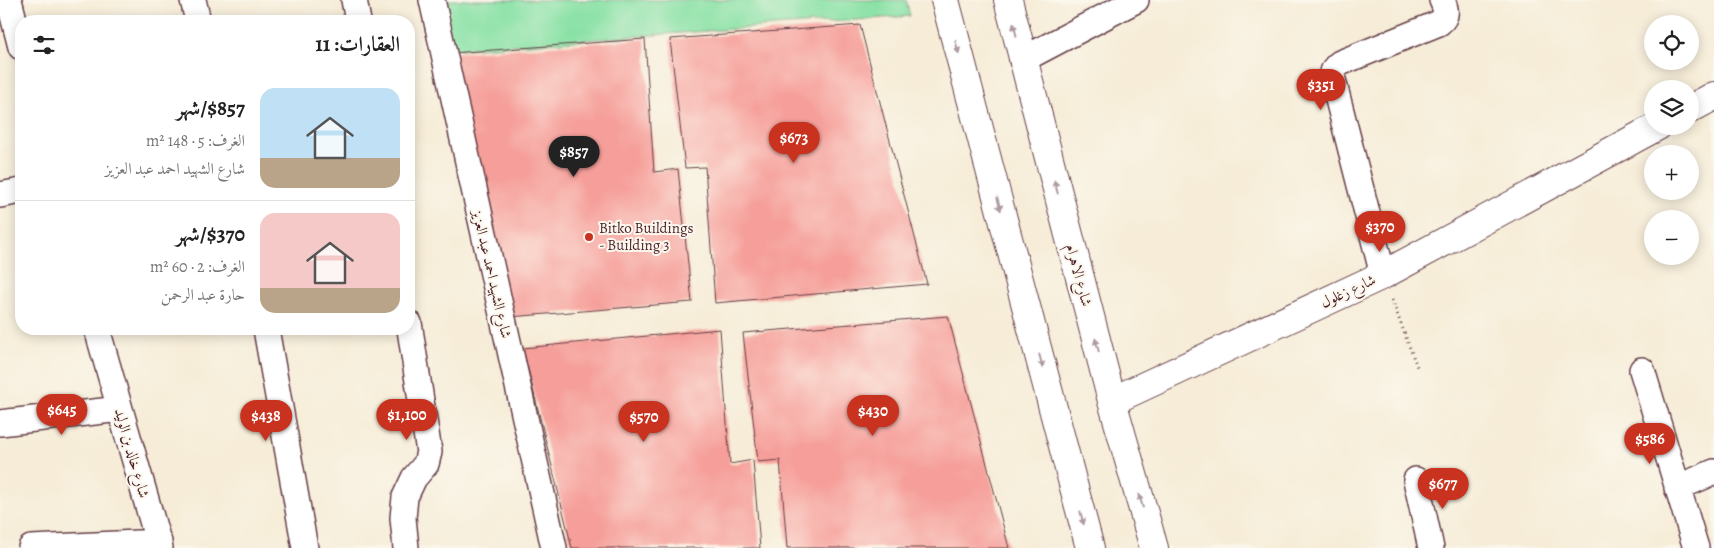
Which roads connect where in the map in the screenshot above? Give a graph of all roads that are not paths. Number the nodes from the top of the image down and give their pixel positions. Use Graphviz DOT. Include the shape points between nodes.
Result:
graph roads {
  1 [pos="9,0"];
  2 [pos="193,0"];
  3 [pos="354,0"];
  4 [pos="432,0"];
  5 [pos="945,0"];
  6 [pos="1008,0"];
  7 [pos="1136,0"];
  8 [pos="1442,0"];
  9 [pos="197,15"];
  10 [pos="357,15"];
  11 [pos="15,24"];
  12 [pos="1022,60"];
  13 [pos="1714,96"];
  14 [pos="1699,104"];
  15 [pos="1644,134"];
  16 [pos="15,191"];
  17 [pos="0,195"];
  18 [pos="1383,275"];
  19 [pos="99,335"];
  20 [pos="267,335"];
  21 [pos="411,335"];
  22 [pos="1642,370"];
  23 [pos="1112,401"];
  24 [pos="120,409"];
  25 [pos="0,423"];
  26 [pos="1714,472"];
  27 [pos="1416,480"];
  28 [pos="1678,488"];
  29 [pos="159,545"];
  30 [pos="31,548"];
  31 [pos="305,548"];
  32 [pos="406,548"];
  33 [pos="554,548"];
  34 [pos="1090,548"];
  35 [pos="1154,548"];
  36 [pos="1431,548"];
  37 [pos="1696,548"];
  1 -- 11 [label="street"];
  2 -- 9 [label="street"];
  3 -- 10 [label="street"];
  4 -- 33 [label="street, شارع الشهيد احمد عبد العزيز"];
  5 -- 34 [label="main road, one-way"];
  12 -- 6 [label="main road, شارع الاهرام, one-way"];
  7 -- 12 [label="street"];
  8 -- 18 [label="street" via="1446,12 1439,23 1340,63 1332,76"];
  23 -- 12 [label="main road, شارع الاهرام, one-way"];
  13 -- 14 [label="main road"];
  15 -- 18 [label="main road, شارع زغلول"];
  16 -- 17 [label="street"];
  18 -- 23 [label="main road, شارع زغلول"];
  19 -- 24 [label="street, شارع خالد بن الوليد"];
  20 -- 31 [label="street"];
  21 -- 32 [label="street" via="429,452 426,464 414,478 405,498"];
  22 -- 28 [label="street"];
  35 -- 23 [label="main road, شارع الاهرام, one-way"];
  24 -- 25 [label="street"];
  24 -- 29 [label="street, شارع خالد بن الوليد"];
  26 -- 28 [label="street"];
  27 -- 36 [label="street"];
  28 -- 37 [label="street"];
  29 -- 30 [label="street"];
}
